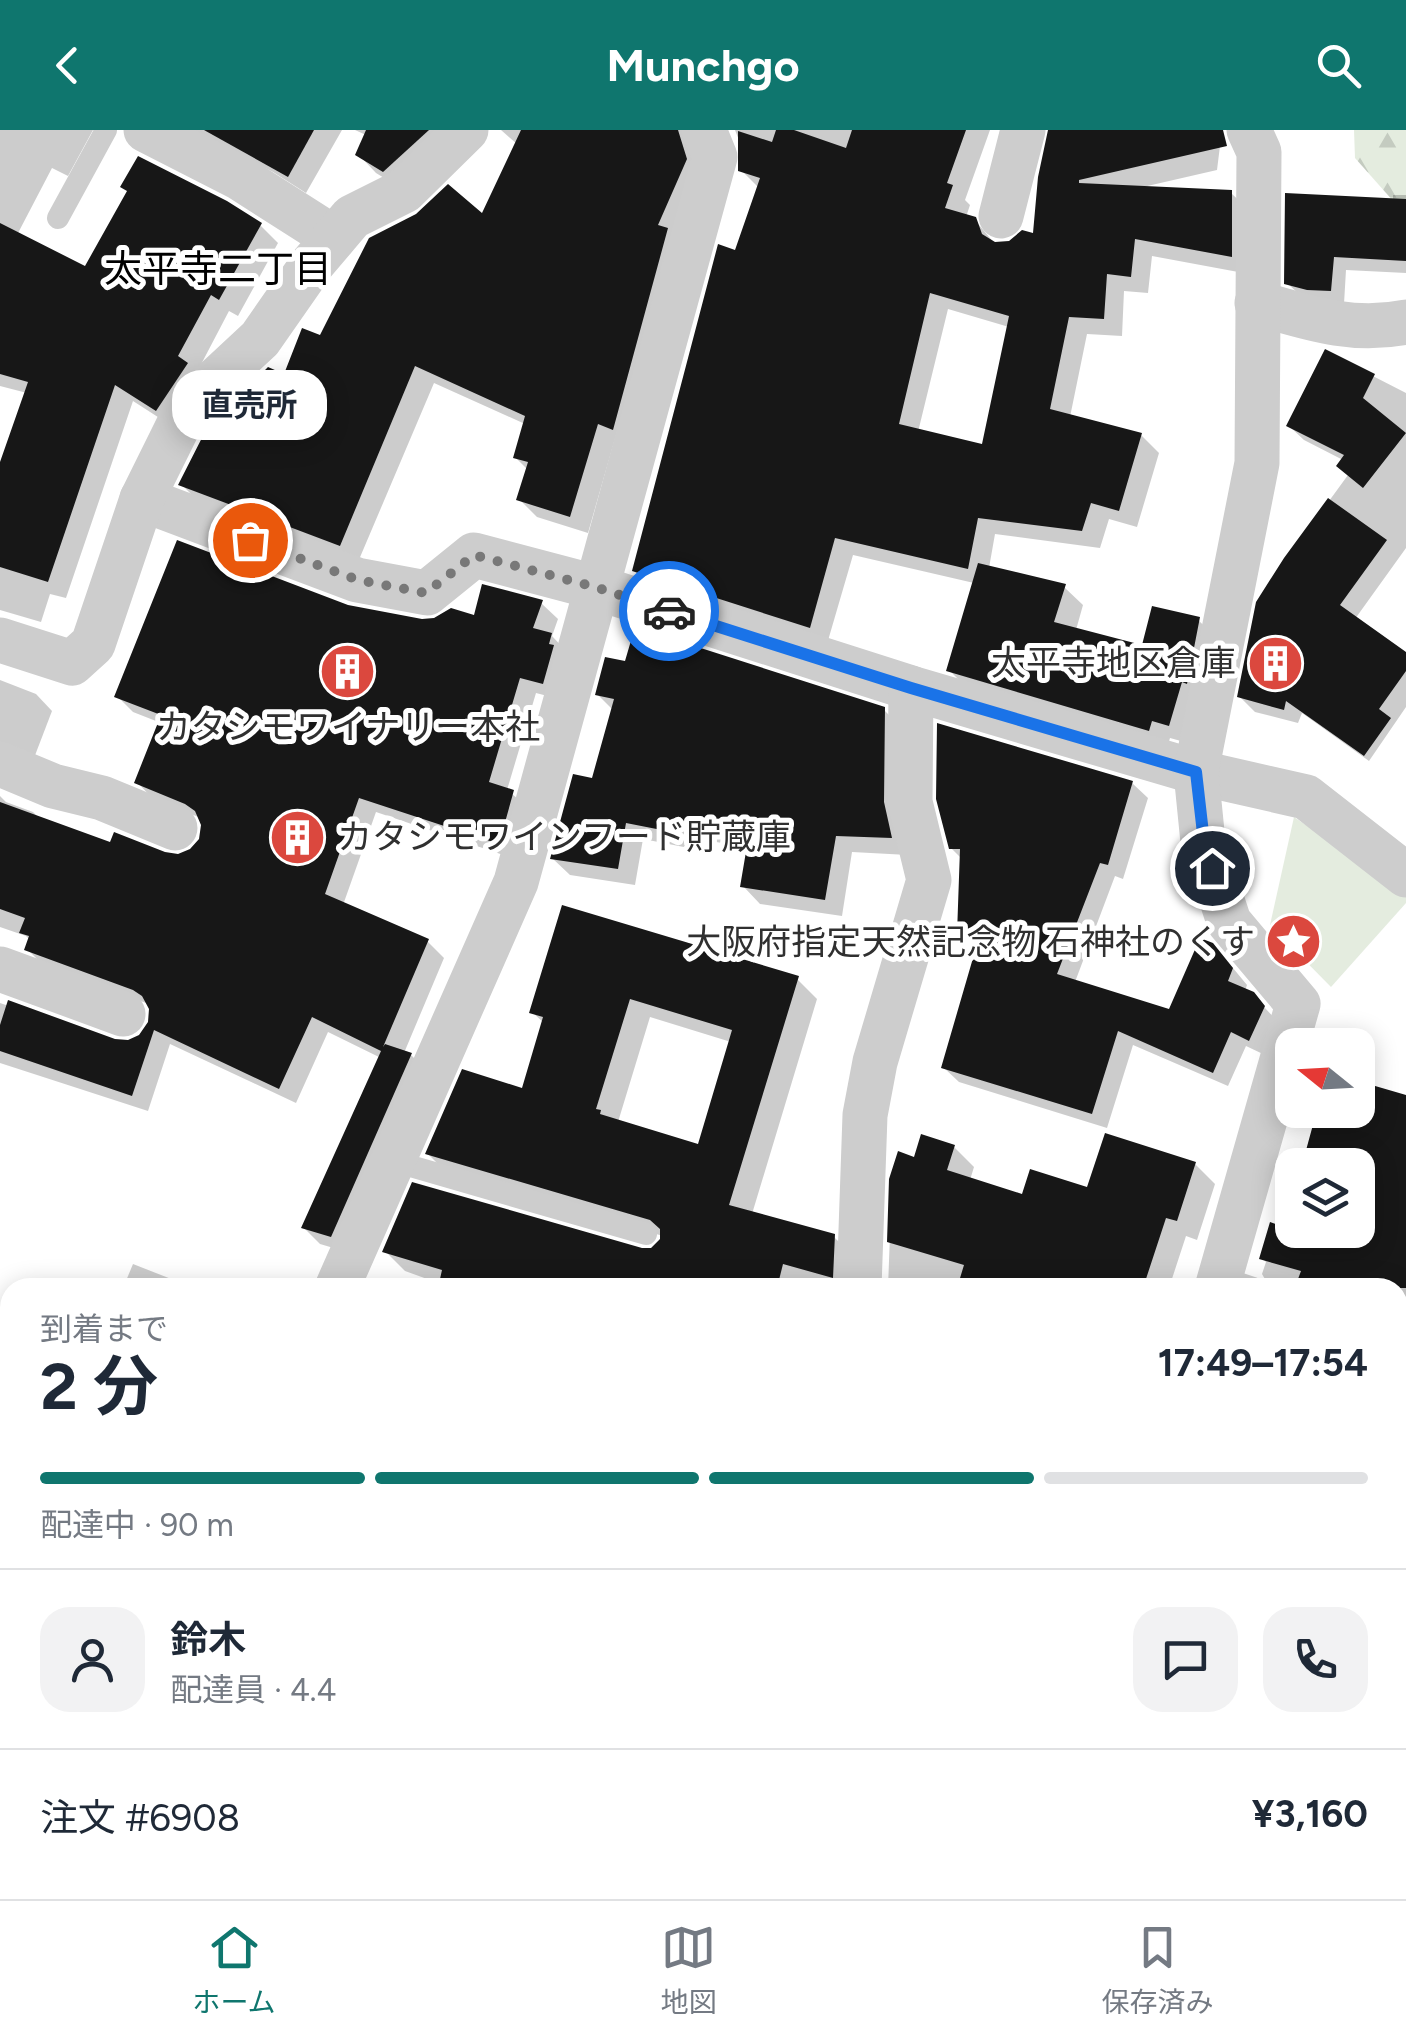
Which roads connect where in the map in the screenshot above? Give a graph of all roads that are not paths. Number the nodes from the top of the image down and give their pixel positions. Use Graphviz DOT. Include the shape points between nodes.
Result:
graph roads {
  1 [pos="106,130"];
  2 [pos="146,130"];
  3 [pos="466,130"];
  4 [pos="704,130"];
  5 [pos="1023,130"];
  6 [pos="1249,130"];
  7 [pos="1001,216"];
  8 [pos="58,218"];
  9 [pos="334,238"];
  10 [pos="1257,304"];
  11 [pos="1406,322"];
  12 [pos="142,499"];
  13 [pos="595,587"];
  14 [pos="0,640"];
  15 [pos="911,688"];
  16 [pos="0,764"];
  17 [pos="1196,772"];
  18 [pos="175,828"];
  19 [pos="1406,876"];
  20 [pos="0,968"];
  21 [pos="123,1014"];
  22 [pos="393,1160"];
  23 [pos="646,1234"];
  24 [pos="341,1278"];
  25 [pos="860,1278"];
  26 [pos="1231,1278"];
  1 -- 8 [label="lane"];
  2 -- 9 [label="street" via="240,178"];
  3 -- 9 [label="street" via="404,190 352,216"];
  4 -- 13 [label="street" via="715,157"];
  5 -- 7 [label="street"];
  6 -- 10 [label="street" via="1260,152"];
  9 -- 12 [label="street" via="260,339 188,406"];
  10 -- 11 [label="street" via="1323,322 1376,328"];
  10 -- 17 [label="street" via="1256,463"];
  12 -- 13 [label="street" via="358,580 426,593 474,555"];
  12 -- 14 [label="street" via="94,644 72,663"];
  13 -- 15 [label="street"];
  13 -- 22 [label="street" via="516,882"];
  15 -- 17 [label="street"];
  15 -- 25 [label="street" via="910,802 929,880 865,1115"];
  16 -- 18 [label="street"];
  17 -- 19 [label="street" via="1306,797"];
  17 -- 26 [label="street" via="1204,842 1229,922 1298,1004"];
  20 -- 21 [label="street"];
  22 -- 23 [label="lane"];
  22 -- 24 [label="street"];
}
